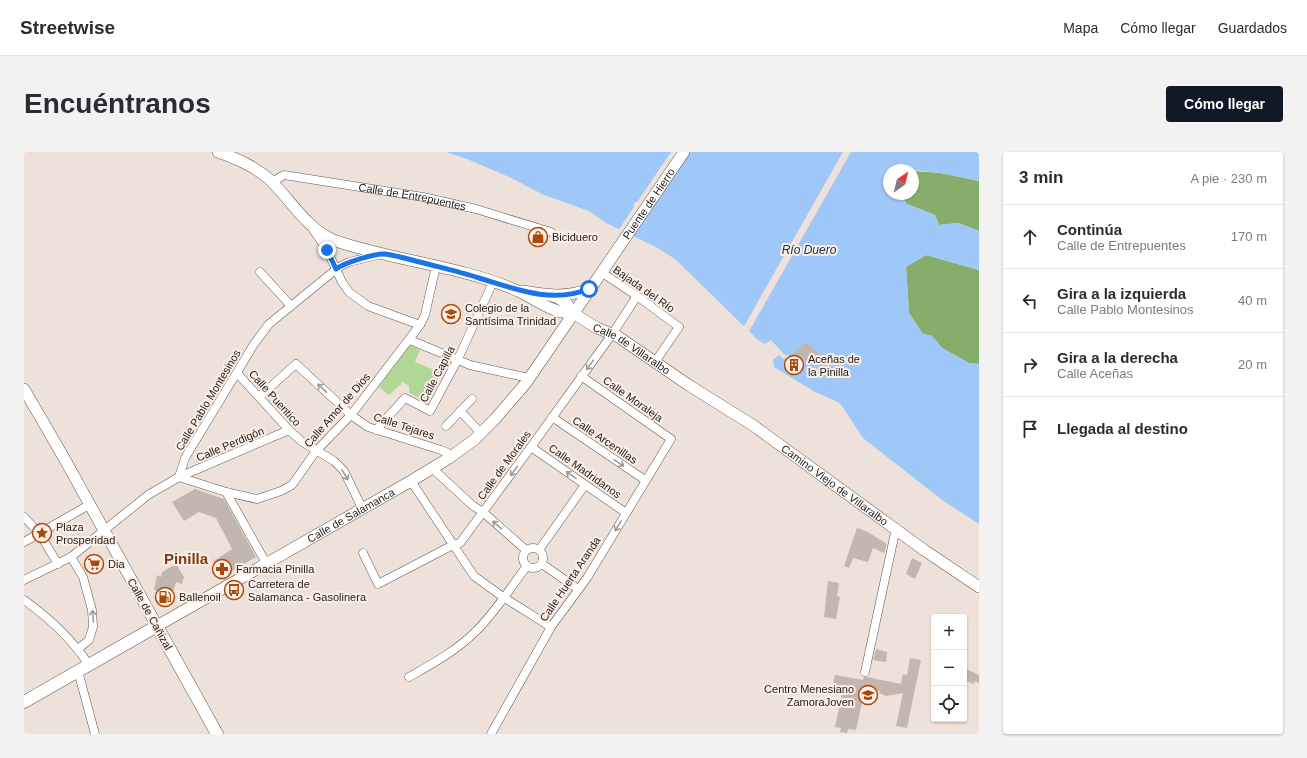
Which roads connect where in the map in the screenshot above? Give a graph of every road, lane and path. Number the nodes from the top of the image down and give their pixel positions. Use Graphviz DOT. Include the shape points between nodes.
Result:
graph roads {
  1 [pos="218,152"];
  2 [pos="684,152"];
  3 [pos="272,182"];
  4 [pos="309,225"];
  5 [pos="551,232"];
  6 [pos="383,254"];
  7 [pos="613,255"];
  8 [pos="436,266"];
  9 [pos="336,269"];
  10 [pos="260,272"];
  11 [pos="601,272"];
  12 [pos="493,282"];
  13 [pos="589,289"];
  14 [pos="516,290"];
  15 [pos="548,295"];
  16 [pos="637,296"];
  17 [pos="291,306"];
  18 [pos="573,313"];
  19 [pos="420,325"];
  20 [pos="613,333"];
  21 [pos="410,340"];
  22 [pos="458,359"];
  23 [pos="655,362"];
  24 [pos="238,373"];
  25 [pos="581,376"];
  26 [pos="529,378"];
  27 [pos="690,386"];
  28 [pos="24,390"];
  29 [pos="259,397"];
  30 [pos="472,399"];
  31 [pos="460,411"];
  32 [pos="351,415"];
  33 [pos="552,417"];
  34 [pos="446,426"];
  35 [pos="289,430"];
  36 [pos="376,430"];
  37 [pos="481,433"];
  38 [pos="671,439"];
  39 [pos="531,447"];
  40 [pos="316,451"];
  41 [pos="452,455"];
  42 [pos="432,468"];
  43 [pos="179,477"];
  44 [pos="646,480"];
  45 [pos="411,481"];
  46 [pos="585,485"];
  47 [pos="226,492"];
  48 [pos="89,505"];
  49 [pos="362,508"];
  50 [pos="484,513"];
  51 [pos="626,513"];
  52 [pos="24,517"];
  53 [pos="896,528"];
  54 [pos="103,530"];
  55 [pos="39,533"];
  56 [pos="24,542"];
  57 [pos="454,545"];
  58 [pos="526,550"];
  59 [pos="539,550"];
  60 [pos="363,553"];
  61 [pos="71,557"];
  62 [pos="58,564"];
  63 [pos="266,564"];
  64 [pos="542,564"];
  65 [pos="526,566"];
  66 [pos="24,580"];
  67 [pos="979,586"];
  68 [pos="578,589"];
  69 [pos="503,597"];
  70 [pos="24,600"];
  71 [pos="157,626"];
  72 [pos="551,626"];
  73 [pos="78,648"];
  74 [pos="89,665"];
  75 [pos="78,671"];
  76 [pos="864,672"];
  77 [pos="409,677"];
  78 [pos="24,702"];
  79 [pos="95,734"];
  80 [pos="217,734"];
  81 [pos="491,734"];
  1 -- 3 [label="street" via="256,168"];
  2 -- 7 [label="street, Puente de Hierro"];
  3 -- 4 [label="street"];
  3 -- 5 [label="street, Calle de Entrepuentes" via="284,174 423,197 476,209"];
  4 -- 6 [label="street" via="333,240"];
  4 -- 9 [label="street" via="327,250"];
  6 -- 8 [label="street"];
  6 -- 9 [label="street, Calle Pablo Montesinos" via="349,262"];
  7 -- 11 [label="street, Calle de Salamanca"];
  8 -- 12 [label="street"];
  8 -- 19 [label="street, Calle Amor de Dios" via="425,315"];
  9 -- 17 [label="street, Calle Pablo Montesinos"];
  9 -- 19 [label="street" via="349,292 368,306"];
  10 -- 17 [label="street"];
  11 -- 13 [label="street, Calle de Salamanca"];
  11 -- 16 [label="street, Bajada del Río"];
  12 -- 14 [label="street"];
  12 -- 22 [label="street, Calle Capilla"];
  13 -- 15 [label="street" via="569,294"];
  13 -- 18 [label="street, Calle de Salamanca"];
  14 -- 15 [label="street"];
  14 -- 18 [label="street" via="557,310"];
  15 -- 18 [label="street" via="564,302"];
  16 -- 20 [label="street, Calle de Morales"];
  16 -- 23 [label="street, Bajada del Río" via="679,327"];
  17 -- 24 [label="street, Calle Pablo Montesinos" via="269,324"];
  18 -- 20 [label="street, Calle de Villaralbo" via="593,326"];
  18 -- 26 [label="street, Calle de Salamanca"];
  19 -- 21 [label="street, Calle Amor de Dios"];
  20 -- 23 [label="street, Calle de Villaralbo"];
  20 -- 25 [label="street, Calle de Morales, one-way"];
  21 -- 22 [label="street"];
  21 -- 32 [label="street, Calle Amor de Dios"];
  22 -- 26 [label="street" via="470,365"];
  22 -- 36 [label="street, Calle Capilla" via="430,411 405,398"];
  23 -- 27 [label="street, Calle de Villaralbo"];
  24 -- 29 [label="street, Calle Puentico"];
  24 -- 43 [label="street, Calle Pablo Montesinos" via="185,458"];
  25 -- 33 [label="street, Calle de Morales"];
  25 -- 38 [label="street, Calle Moraleja"];
  26 -- 37 [label="street, Calle de Salamanca" via="509,404"];
  27 -- 53 [label="street, Camino Viejo de Villaralbo" via="759,429"];
  28 -- 48 [label="street, Calle de Cañizal"];
  32 -- 29 [label="street, Calle Tejares, one-way" via="296,364"];
  29 -- 35 [label="street, Calle Puentico"];
  30 -- 31 [label="street"];
  31 -- 34 [label="street"];
  31 -- 37 [label="street"];
  32 -- 36 [label="street, Calle Tejares"];
  32 -- 40 [label="street, Calle Amor de Dios"];
  33 -- 39 [label="street, Calle de Morales"];
  33 -- 44 [label="street, Calle Arcenillas, one-way"];
  35 -- 40 [label="street, Calle Puentico"];
  35 -- 43 [label="street, Calle Perdigón"];
  36 -- 41 [label="street, Calle Tejares"];
  37 -- 41 [label="street, Calle de Salamanca"];
  38 -- 44 [label="street, Calle Huerta Aranda"];
  46 -- 39 [label="street, Calle Madridanos, one-way"];
  39 -- 50 [label="street, Calle de Morales, one-way"];
  40 -- 47 [label="street, Calle Amor de Dios" via="292,485 281,491 257,499"];
  40 -- 49 [label="street, Calle Puentico, one-way" via="334,461 344,471"];
  41 -- 42 [label="street, Calle de Salamanca"];
  42 -- 45 [label="street, Calle de Salamanca"];
  42 -- 50 [label="street"];
  43 -- 47 [label="street, Calle Amor de Dios"];
  43 -- 54 [label="street" via="148,495"];
  44 -- 51 [label="street, Calle Huerta Aranda"];
  45 -- 49 [label="street, Calle de Salamanca"];
  45 -- 57 [label="street"];
  46 -- 51 [label="street, Calle Madridanos"];
  46 -- 59 [label="street"];
  47 -- 63 [label="street"];
  48 -- 54 [label="street, Calle de Cañizal"];
  48 -- 55 [label="street"];
  49 -- 63 [label="street, Calle de Salamanca"];
  50 -- 57 [label="street, Calle de Morales" via="460,543"];
  58 -- 50 [label="street, one-way"];
  51 -- 68 [label="street, Calle Huerta Aranda, one-way"];
  52 -- 55 [label="street"];
  53 -- 67 [label="street, Camino Viejo de Villaralbo"];
  53 -- 76 [label="street"];
  54 -- 61 [label="street"];
  54 -- 71 [label="street, Calle de Cañizal"];
  55 -- 56 [label="street"];
  55 -- 62 [label="street"];
  57 -- 60 [label="street, Calle de Morales" via="378,584"];
  57 -- 69 [label="street" via="474,576"];
  58 -- 59 [label="street"];
  58 -- 65 [label="street" via="523,555"];
  59 -- 64 [label="street" via="543,556"];
  61 -- 62 [label="street"];
  73 -- 61 [label="street, one-way" via="89,640 93,628 92,610 82,577"];
  62 -- 66 [label="street"];
  63 -- 71 [label="street, Calle de Salamanca"];
  64 -- 65 [label="street" via="535,569"];
  64 -- 68 [label="street"];
  65 -- 69 [label="street"];
  68 -- 72 [label="street, Calle Huerta Aranda"];
  69 -- 72 [label="street"];
  69 -- 77 [label="street" via="488,618 464,642"];
  70 -- 73 [label="street" via="42,613"];
  71 -- 74 [label="main road, Calle de Salamanca"];
  71 -- 80 [label="main road, Calle de Cañizal"];
  72 -- 81 [label="street, Calle Huerta Aranda"];
  73 -- 74 [label="street"];
  74 -- 75 [label="main road, Calle de Salamanca"];
  75 -- 78 [label="main road, Calle de Salamanca"];
  75 -- 79 [label="street"];
}
